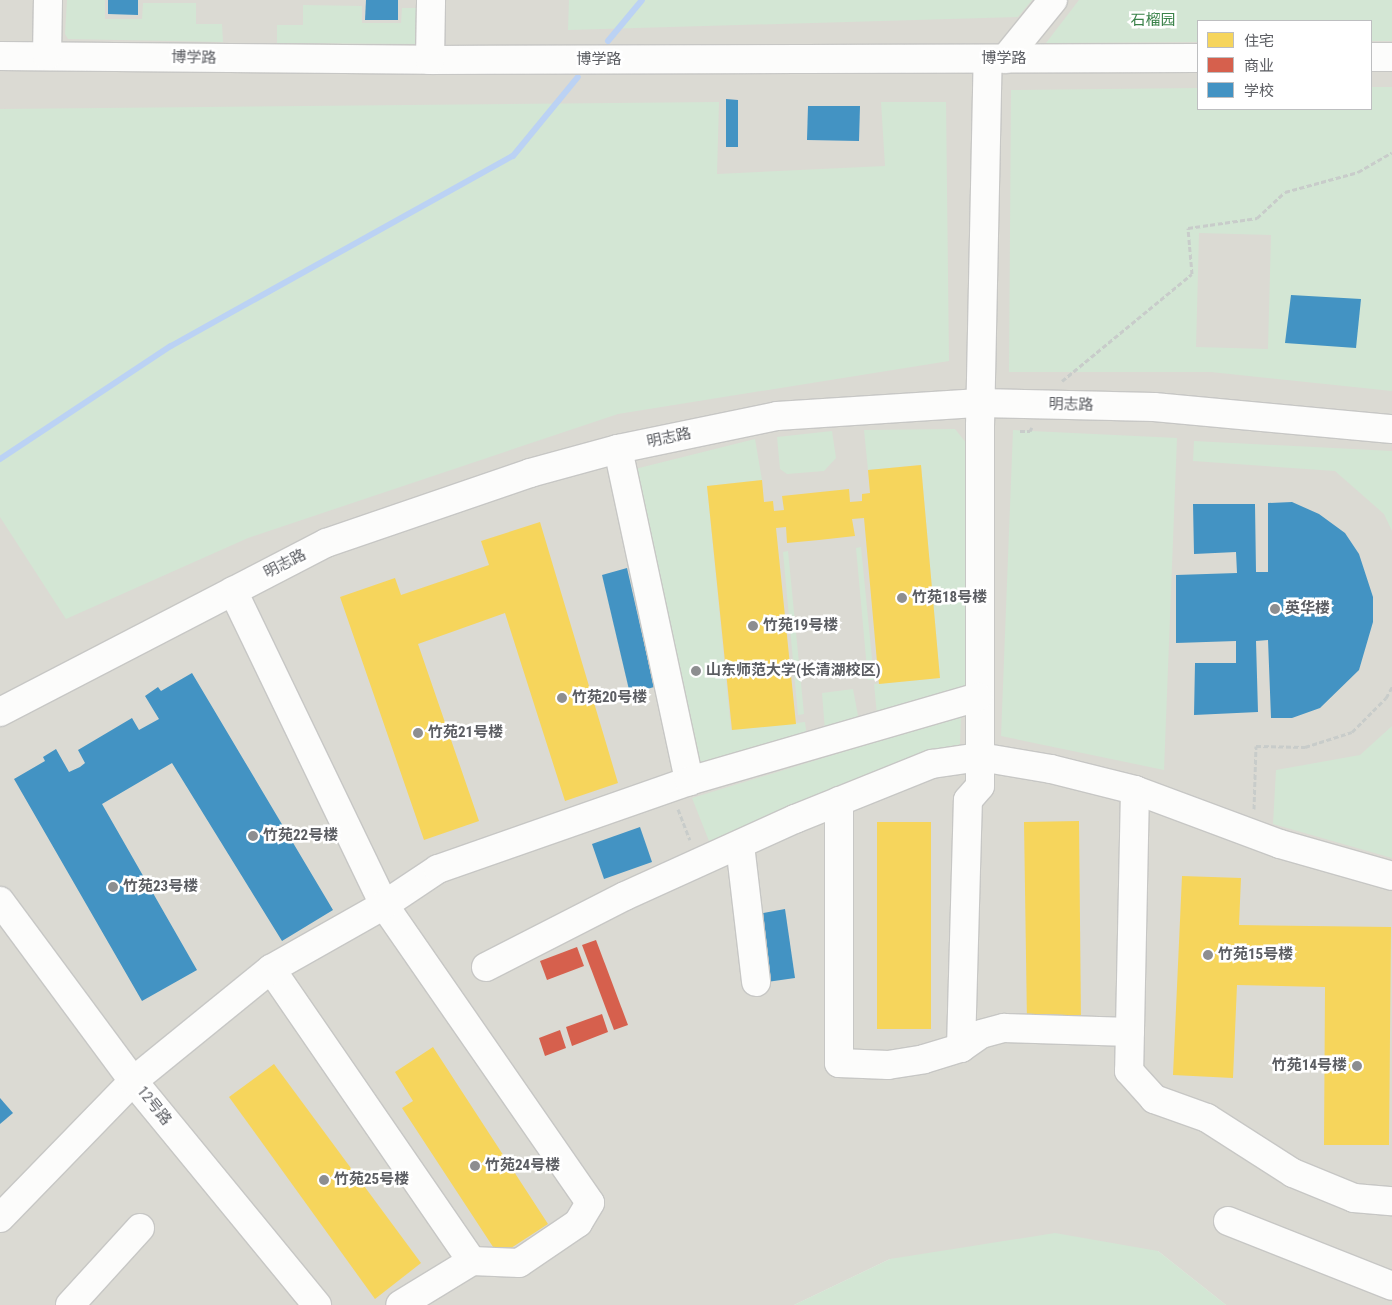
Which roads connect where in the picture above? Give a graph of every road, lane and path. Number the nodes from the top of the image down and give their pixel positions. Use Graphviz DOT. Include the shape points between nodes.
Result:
graph roads {
  1 [pos="48,0"];
  2 [pos="430,0"];
  3 [pos="1053,0"];
  4 [pos="0,56"];
  5 [pos="47,56"];
  6 [pos="1372,57"];
  7 [pos="1392,57"];
  8 [pos="1197,58"];
  9 [pos="996,59"];
  10 [pos="430,60"];
  11 [pos="1392,152"];
  12 [pos="1257,218"];
  13 [pos="980,403"];
  14 [pos="1392,429"];
  15 [pos="618,449"];
  16 [pos="233,591"];
  17 [pos="1392,687"];
  18 [pos="978,697"];
  19 [pos="0,712"];
  20 [pos="980,757"];
  21 [pos="680,784"];
  22 [pos="1135,790"];
  23 [pos="839,802"];
  24 [pos="1253,832"];
  25 [pos="740,845"];
  26 [pos="699,863"];
  27 [pos="1392,876"];
  28 [pos="0,901"];
  29 [pos="384,905"];
  30 [pos="486,968"];
  31 [pos="271,969"];
  32 [pos="756,982"];
  33 [pos="1130,1032"];
  34 [pos="961,1048"];
  35 [pos="133,1080"];
  36 [pos="1392,1201"];
  37 [pos="0,1218"];
  38 [pos="1228,1222"];
  39 [pos="140,1228"];
  40 [pos="472,1261"];
  41 [pos="1392,1286"];
  42 [pos="70,1305"];
  43 [pos="317,1305"];
  44 [pos="400,1305"];
  1 -- 5 [label="street"];
  2 -- 10 [label="street"];
  3 -- 9 [label="street"];
  4 -- 5 [label="street, 博学路"];
  5 -- 10 [label="street, 博学路"];
  6 -- 7 [label="street"];
  8 -- 9 [label="street, 博学路"];
  9 -- 10 [label="street, 博学路"];
  9 -- 13 [label="street"];
  11 -- 12 [label="path" via="1358,172 1285,192"];
  13 -- 14 [label="street, 明志路" via="1154,407"];
  13 -- 15 [label="street, 明志路" via="777,416"];
  13 -- 18 [label="street"];
  15 -- 16 [label="street, 明志路" via="530,472 326,543"];
  15 -- 21 [label="street"];
  16 -- 19 [label="street, 明志路"];
  16 -- 29 [label="street"];
  17 -- 24 [label="path" via="1386,698 1352,732 1304,747 1256,746"];
  18 -- 20 [label="street"];
  18 -- 21 [label="street"];
  20 -- 22 [label="street" via="1052,769"];
  20 -- 23 [label="street" via="932,764"];
  20 -- 34 [label="street" via="980,786 968,800"];
  21 -- 26 [label="path"];
  21 -- 29 [label="street" via="438,868"];
  22 -- 24 [label="street"];
  22 -- 33 [label="street"];
  23 -- 25 [label="street"];
  23 -- 34 [label="street" via="839,1063 888,1065"];
  24 -- 27 [label="street" via="1280,844"];
  25 -- 26 [label="street"];
  25 -- 32 [label="street"];
  26 -- 30 [label="street" via="624,896"];
  28 -- 35 [label="street, 12号路"];
  29 -- 31 [label="street"];
  29 -- 40 [label="street" via="590,1203 578,1223 519,1263"];
  31 -- 35 [label="street"];
  31 -- 40 [label="street"];
  33 -- 34 [label="street" via="1004,1028 981,1034"];
  33 -- 36 [label="street" via="1129,1071 1154,1099 1207,1118 1294,1173 1354,1198"];
  35 -- 37 [label="street"];
  35 -- 43 [label="street, 12号路"];
  38 -- 41 [label="street"];
  39 -- 42 [label="street"];
  40 -- 44 [label="street"];
}
